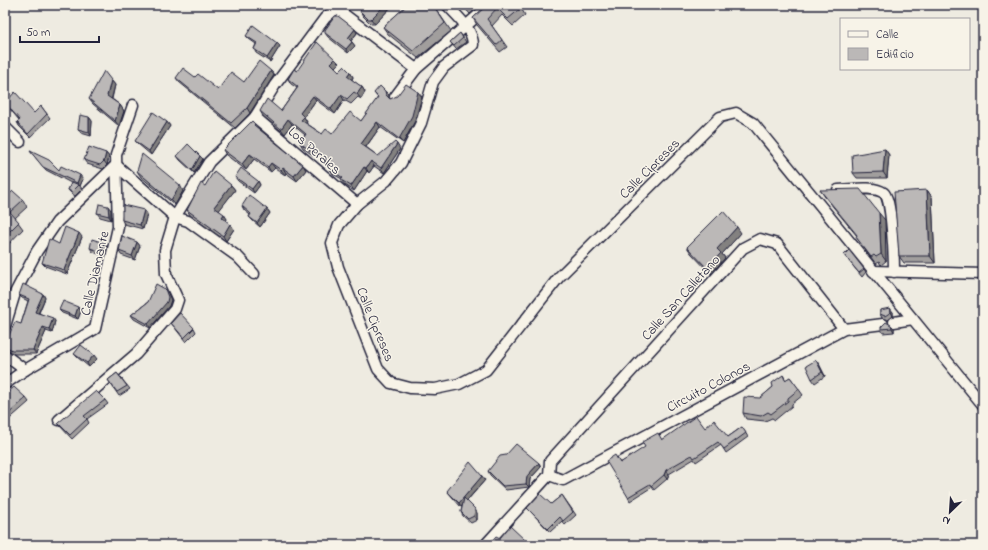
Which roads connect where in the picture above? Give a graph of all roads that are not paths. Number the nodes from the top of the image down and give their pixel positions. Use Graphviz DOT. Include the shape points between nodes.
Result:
graph roads {
  1 [pos="447,5"];
  2 [pos="490,5"];
  3 [pos="339,7"];
  4 [pos="465,25"];
  5 [pos="416,69"];
  6 [pos="395,96"];
  7 [pos="133,105"];
  8 [pos="255,117"];
  9 [pos="5,127"];
  10 [pos="20,142"];
  11 [pos="116,165"];
  12 [pos="832,190"];
  13 [pos="357,204"];
  14 [pos="175,217"];
  15 [pos="873,272"];
  16 [pos="894,272"];
  17 [pos="254,274"];
  18 [pos="983,274"];
  19 [pos="913,319"];
  20 [pos="894,322"];
  21 [pos="883,324"];
  22 [pos="5,326"];
  23 [pos="844,329"];
  24 [pos="5,355"];
  25 [pos="25,370"];
  26 [pos="5,384"];
  27 [pos="983,405"];
  28 [pos="59,420"];
  29 [pos="549,475"];
  30 [pos="487,543"];
  1 -- 4 [label="street"];
  2 -- 4 [label="street"];
  3 -- 5 [label="street"];
  3 -- 8 [label="street" via="325,18 275,85"];
  4 -- 5 [label="street"];
  4 -- 13 [label="street, Calle Cipreses" via="473,37 473,45 444,67 433,82 421,123 401,163 386,180"];
  5 -- 6 [label="street"];
  7 -- 11 [label="street, Calle Diamante" via="116,155"];
  8 -- 13 [label="street, Los Perales"];
  8 -- 14 [label="street" via="209,162"];
  9 -- 10 [label="street"];
  11 -- 14 [label="street"];
  11 -- 22 [label="street" via="57,222 37,251 14,293"];
  11 -- 25 [label="street, Calle Diamante" via="118,227 95,329"];
  12 -- 16 [label="street" via="873,189 883,192 887,197"];
  13 -- 15 [label="street, Calle Cipreses" via="338,225 332,244 338,267 378,369 391,383 410,388 435,389 459,384 486,370 559,277 720,117 736,113 753,123"];
  14 -- 17 [label="street" via="188,221 238,257"];
  14 -- 28 [label="street" via="165,250 166,274 178,300 175,309 136,354"];
  15 -- 16 [label="street"];
  15 -- 19 [label="street, Calle Cipreses"];
  16 -- 18 [label="street"];
  19 -- 20 [label="street"];
  19 -- 27 [label="street, Calle Cipreses"];
  21 -- 23 [label="street, Circuito Colonos"];
  23 -- 29 [label="street, Circuito Colonos" via="563,480"];
  23 -- 29 [label="street, Calle San Calletano" via="776,244 760,238 743,248 550,461"];
  24 -- 25 [label="street"];
  25 -- 26 [label="street, Calle Diamante"];
  29 -- 30 [label="street"];
}
